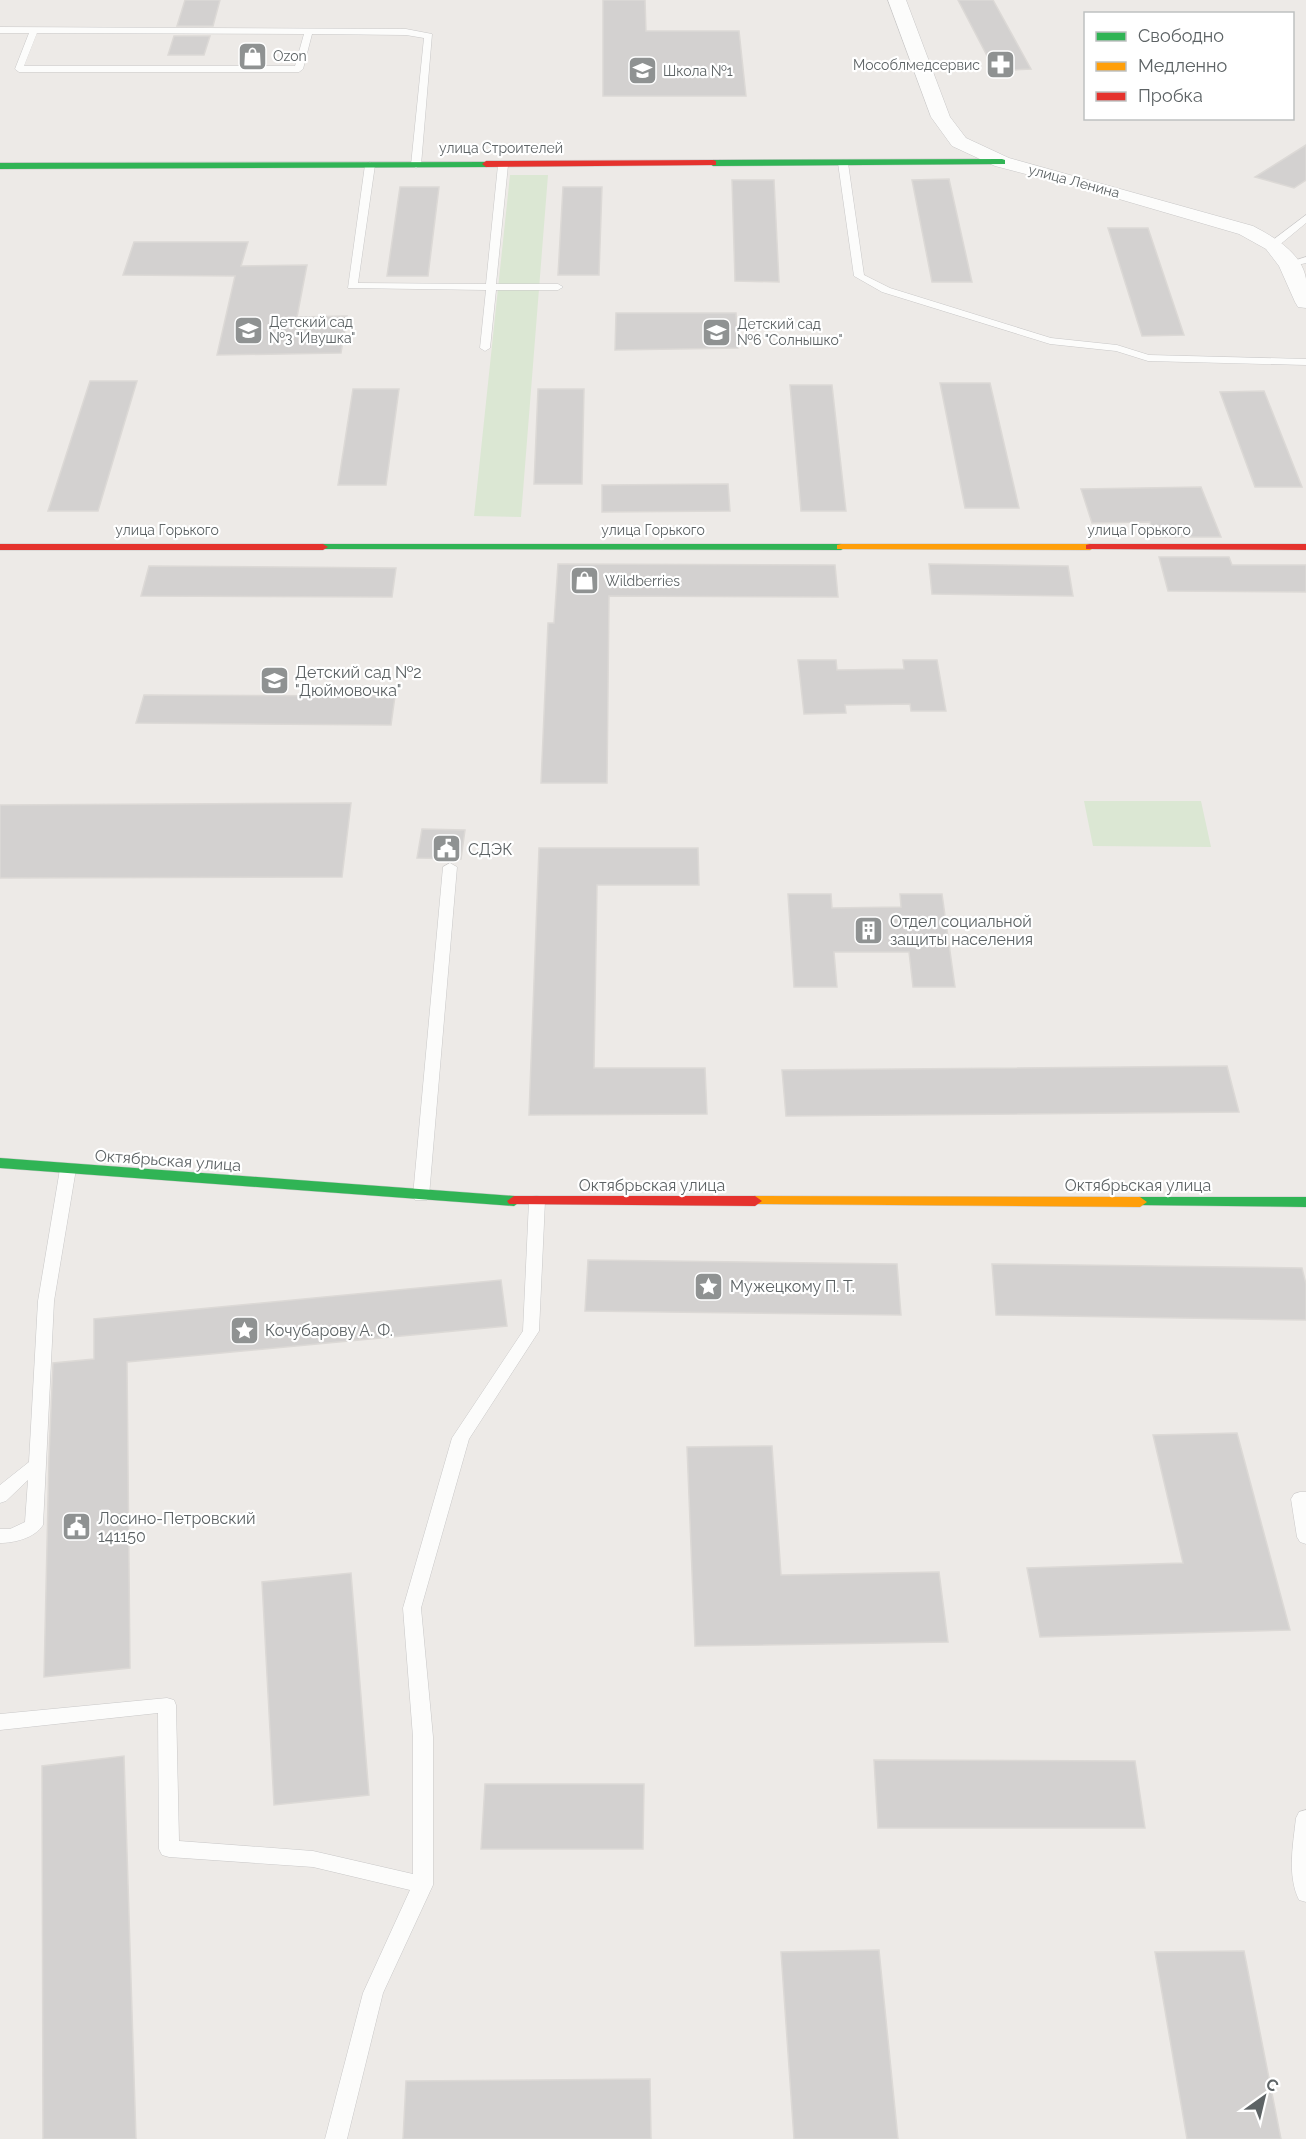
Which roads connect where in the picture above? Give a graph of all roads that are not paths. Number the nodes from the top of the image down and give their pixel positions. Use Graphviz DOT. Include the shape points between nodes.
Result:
graph roads {
  1 [pos="897,0"];
  2 [pos="0,30"];
  3 [pos="34,30"];
  4 [pos="309,31"];
  5 [pos="1002,162"];
  6 [pos="843,163"];
  7 [pos="370,165"];
  8 [pos="416,165"];
  9 [pos="503,165"];
  10 [pos="0,166"];
  11 [pos="1306,218"];
  12 [pos="1273,245"];
  13 [pos="1298,262"];
  14 [pos="491,286"];
  15 [pos="558,287"];
  16 [pos="1306,303"];
  17 [pos="484,348"];
  18 [pos="1306,362"];
  19 [pos="0,547"];
  20 [pos="1306,547"];
  21 [pos="450,867"];
  22 [pos="0,1163"];
  23 [pos="68,1169"];
  24 [pos="421,1196"];
  25 [pos="537,1201"];
  26 [pos="1306,1202"];
  27 [pos="38,1464"];
  28 [pos="0,1496"];
  29 [pos="1306,1499"];
  30 [pos="0,1536"];
  31 [pos="1306,1537"];
  32 [pos="0,1722"];
  33 [pos="1306,1818"];
  34 [pos="423,1886"];
  35 [pos="1306,1894"];
  36 [pos="336,2139"];
  1 -- 5 [label="street, улица Ленина" via="941,117 959,142"];
  2 -- 3 [label="lane"];
  3 -- 4 [label="lane"];
  3 -- 4 [label="lane" via="19,69 299,69"];
  4 -- 8 [label="lane" via="406,32 429,36"];
  5 -- 6 [label="street, улица Строителей"];
  5 -- 12 [label="street, улица Ленина" via="1209,218 1246,230"];
  6 -- 9 [label="street, улица Строителей"];
  6 -- 18 [label="lane" via="859,276 886,290 1050,340 1117,348 1148,358"];
  7 -- 8 [label="street, улица Строителей"];
  7 -- 10 [label="street, улица Строителей"];
  7 -- 14 [label="lane" via="352,286"];
  8 -- 9 [label="street, улица Строителей"];
  9 -- 14 [label="lane"];
  11 -- 12 [label="lane"];
  12 -- 13 [label="street, улица Ленина"];
  13 -- 16 [label="street, улица Ленина"];
  14 -- 15 [label="lane"];
  14 -- 17 [label="lane"];
  19 -- 20 [label="street, улица Горького"];
  21 -- 24 [label="lane"];
  22 -- 23 [label="street, Октябрьская улица"];
  23 -- 24 [label="street, Октябрьская улица"];
  23 -- 27 [label="lane" via="47,1296"];
  24 -- 25 [label="street, Октябрьская улица"];
  25 -- 26 [label="street, Октябрьская улица"];
  25 -- 34 [label="lane" via="531,1331 462,1438 412,1608 423,1737"];
  27 -- 28 [label="lane"];
  27 -- 30 [label="lane" via="34,1526 13,1536"];
  29 -- 31 [label="lane" via="1300,1499"];
  32 -- 34 [label="lane" via="167,1705 169,1849 313,1859"];
  33 -- 35 [label="lane" via="1301,1865"];
  34 -- 36 [label="lane" via="373,1993"];
}
